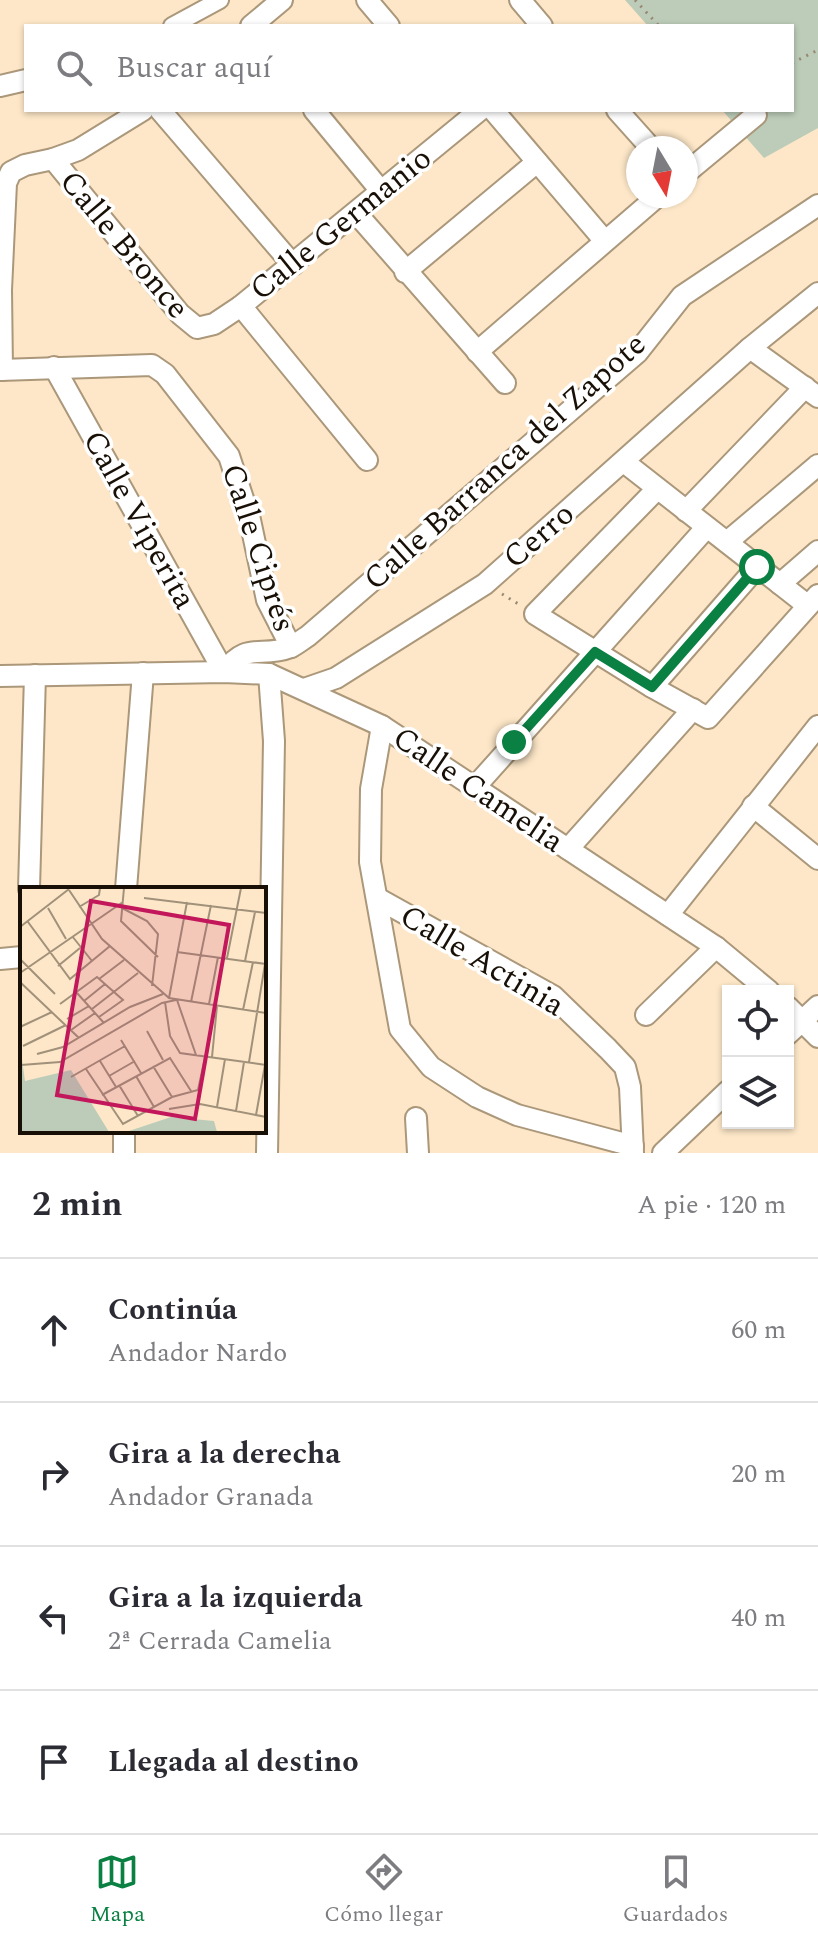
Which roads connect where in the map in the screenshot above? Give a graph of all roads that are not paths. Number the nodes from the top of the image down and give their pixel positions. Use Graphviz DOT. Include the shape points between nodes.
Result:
graph roads {
  1 [pos="220,0"];
  2 [pos="282,0"];
  3 [pos="367,0"];
  4 [pos="520,0"];
  5 [pos="176,24"];
  6 [pos="253,24"];
  7 [pos="387,24"];
  8 [pos="540,24"];
  9 [pos="24,80"];
  10 [pos="0,86"];
  11 [pos="140,112"];
  12 [pos="162,112"];
  13 [pos="316,112"];
  14 [pos="495,112"];
  15 [pos="619,112"];
  16 [pos="470,113"];
  17 [pos="756,115"];
  18 [pos="640,136"];
  19 [pos="53,159"];
  20 [pos="537,162"];
  21 [pos="698,163"];
  22 [pos="381,191"];
  23 [pos="818,205"];
  24 [pos="643,208"];
  25 [pos="356,213"];
  26 [pos="604,240"];
  27 [pos="293,265"];
  28 [pos="405,272"];
  29 [pos="818,293"];
  30 [pos="241,306"];
  31 [pos="197,328"];
  32 [pos="750,348"];
  33 [pos="477,352"];
  34 [pos="54,367"];
  35 [pos="1,370"];
  36 [pos="505,383"];
  37 [pos="811,392"];
  38 [pos="367,460"];
  39 [pos="624,462"];
  40 [pos="818,465"];
  41 [pos="657,489"];
  42 [pos="686,511"];
  43 [pos="706,528"];
  44 [pos="727,542"];
  45 [pos="818,551"];
  46 [pos="757,567"];
  47 [pos="780,584"];
  48 [pos="812,600"];
  49 [pos="291,647"];
  50 [pos="595,652"];
  51 [pos="224,672"];
  52 [pos="143,673"];
  53 [pos="269,674"];
  54 [pos="35,675"];
  55 [pos="0,676"];
  56 [pos="652,687"];
  57 [pos="304,689"];
  58 [pos="693,709"];
  59 [pos="382,726"];
  60 [pos="818,726"];
  61 [pos="474,788"];
  62 [pos="753,806"];
  63 [pos="568,849"];
  64 [pos="818,859"];
  65 [pos="29,887"];
  66 [pos="126,887"];
  67 [pos="377,898"];
  68 [pos="668,915"];
  69 [pos="268,945"];
  70 [pos="716,947"];
  71 [pos="20,957"];
  72 [pos="0,959"];
  73 [pos="762,985"];
  74 [pos="646,1015"];
  75 [pos="799,1017"];
  76 [pos="818,1037"];
  77 [pos="722,1097"];
  78 [pos="416,1118"];
  79 [pos="633,1149"];
  80 [pos="267,1153"];
  81 [pos="418,1153"];
  82 [pos="663,1153"];
  1 -- 5 [label="street"];
  2 -- 6 [label="street"];
  3 -- 7 [label="street"];
  4 -- 8 [label="street"];
  9 -- 10 [label="street"];
  11 -- 19 [label="street"];
  12 -- 27 [label="street"];
  13 -- 22 [label="street"];
  14 -- 20 [label="street"];
  15 -- 18 [label="street"];
  16 -- 22 [label="street, Calle Germanio"];
  17 -- 21 [label="street"];
  19 -- 31 [label="street, Calle Bronce"];
  19 -- 35 [label="street" via="11,172 6,183"];
  20 -- 26 [label="street"];
  20 -- 28 [label="street"];
  22 -- 25 [label="street, Calle Germanio"];
  23 -- 49 [label="street, Calle Barranca del Zapote" via="682,296 637,353"];
  24 -- 26 [label="street"];
  25 -- 27 [label="street, Calle Germanio"];
  25 -- 28 [label="street"];
  26 -- 33 [label="street"];
  27 -- 30 [label="street, Calle Germanio"];
  28 -- 33 [label="street"];
  29 -- 32 [label="street, Cerro"];
  30 -- 31 [label="street, Calle Germanio" via="214,324"];
  30 -- 38 [label="street"];
  32 -- 37 [label="street"];
  32 -- 39 [label="street, Cerro"];
  33 -- 36 [label="street"];
  34 -- 35 [label="street"];
  34 -- 49 [label="street, Calle Ciprés" via="152,365 165,374 229,456 267,600"];
  34 -- 51 [label="street, Calle Viperita"];
  37 -- 42 [label="street"];
  39 -- 41 [label="street"];
  39 -- 57 [label="street, Cerro" via="485,584 336,678"];
  40 -- 44 [label="street"];
  41 -- 42 [label="street"];
  41 -- 50 [label="street" via="535,614"];
  42 -- 43 [label="street"];
  43 -- 44 [label="street"];
  43 -- 50 [label="street"];
  44 -- 46 [label="street"];
  45 -- 47 [label="street"];
  46 -- 47 [label="street"];
  46 -- 56 [label="street"];
  47 -- 48 [label="street"];
  48 -- 58 [label="street" via="708,718"];
  49 -- 51 [label="street" via="245,652"];
  50 -- 56 [label="street"];
  50 -- 61 [label="street"];
  51 -- 52 [label="street, Calle Camelia"];
  51 -- 53 [label="street, Calle Camelia"];
  52 -- 54 [label="street, Calle Camelia"];
  52 -- 66 [label="street"];
  53 -- 57 [label="street, Calle Camelia"];
  53 -- 69 [label="street, Calle Ciprés" via="274,741"];
  54 -- 55 [label="street, Calle Camelia"];
  54 -- 65 [label="street"];
  56 -- 58 [label="street"];
  57 -- 59 [label="street, Calle Camelia"];
  58 -- 63 [label="street"];
  59 -- 61 [label="street, Calle Camelia"];
  59 -- 67 [label="street" via="371,789 370,862"];
  60 -- 62 [label="street"];
  61 -- 63 [label="street, Calle Camelia"];
  62 -- 64 [label="street"];
  62 -- 68 [label="street"];
  63 -- 68 [label="street, Calle Camelia"];
  67 -- 79 [label="street, Calle Actinia" via="553,996 625,1067"];
  67 -- 79 [label="street" via="400,1029 431,1067 517,1115"];
  68 -- 70 [label="street, Calle Camelia"];
  69 -- 80 [label="street, Calle Ciprés"];
  70 -- 73 [label="street, Calle Camelia"];
  70 -- 74 [label="street"];
  71 -- 72 [label="street"];
  75 -- 76 [label="street"];
  77 -- 82 [label="street"];
  78 -- 81 [label="street"];
}
